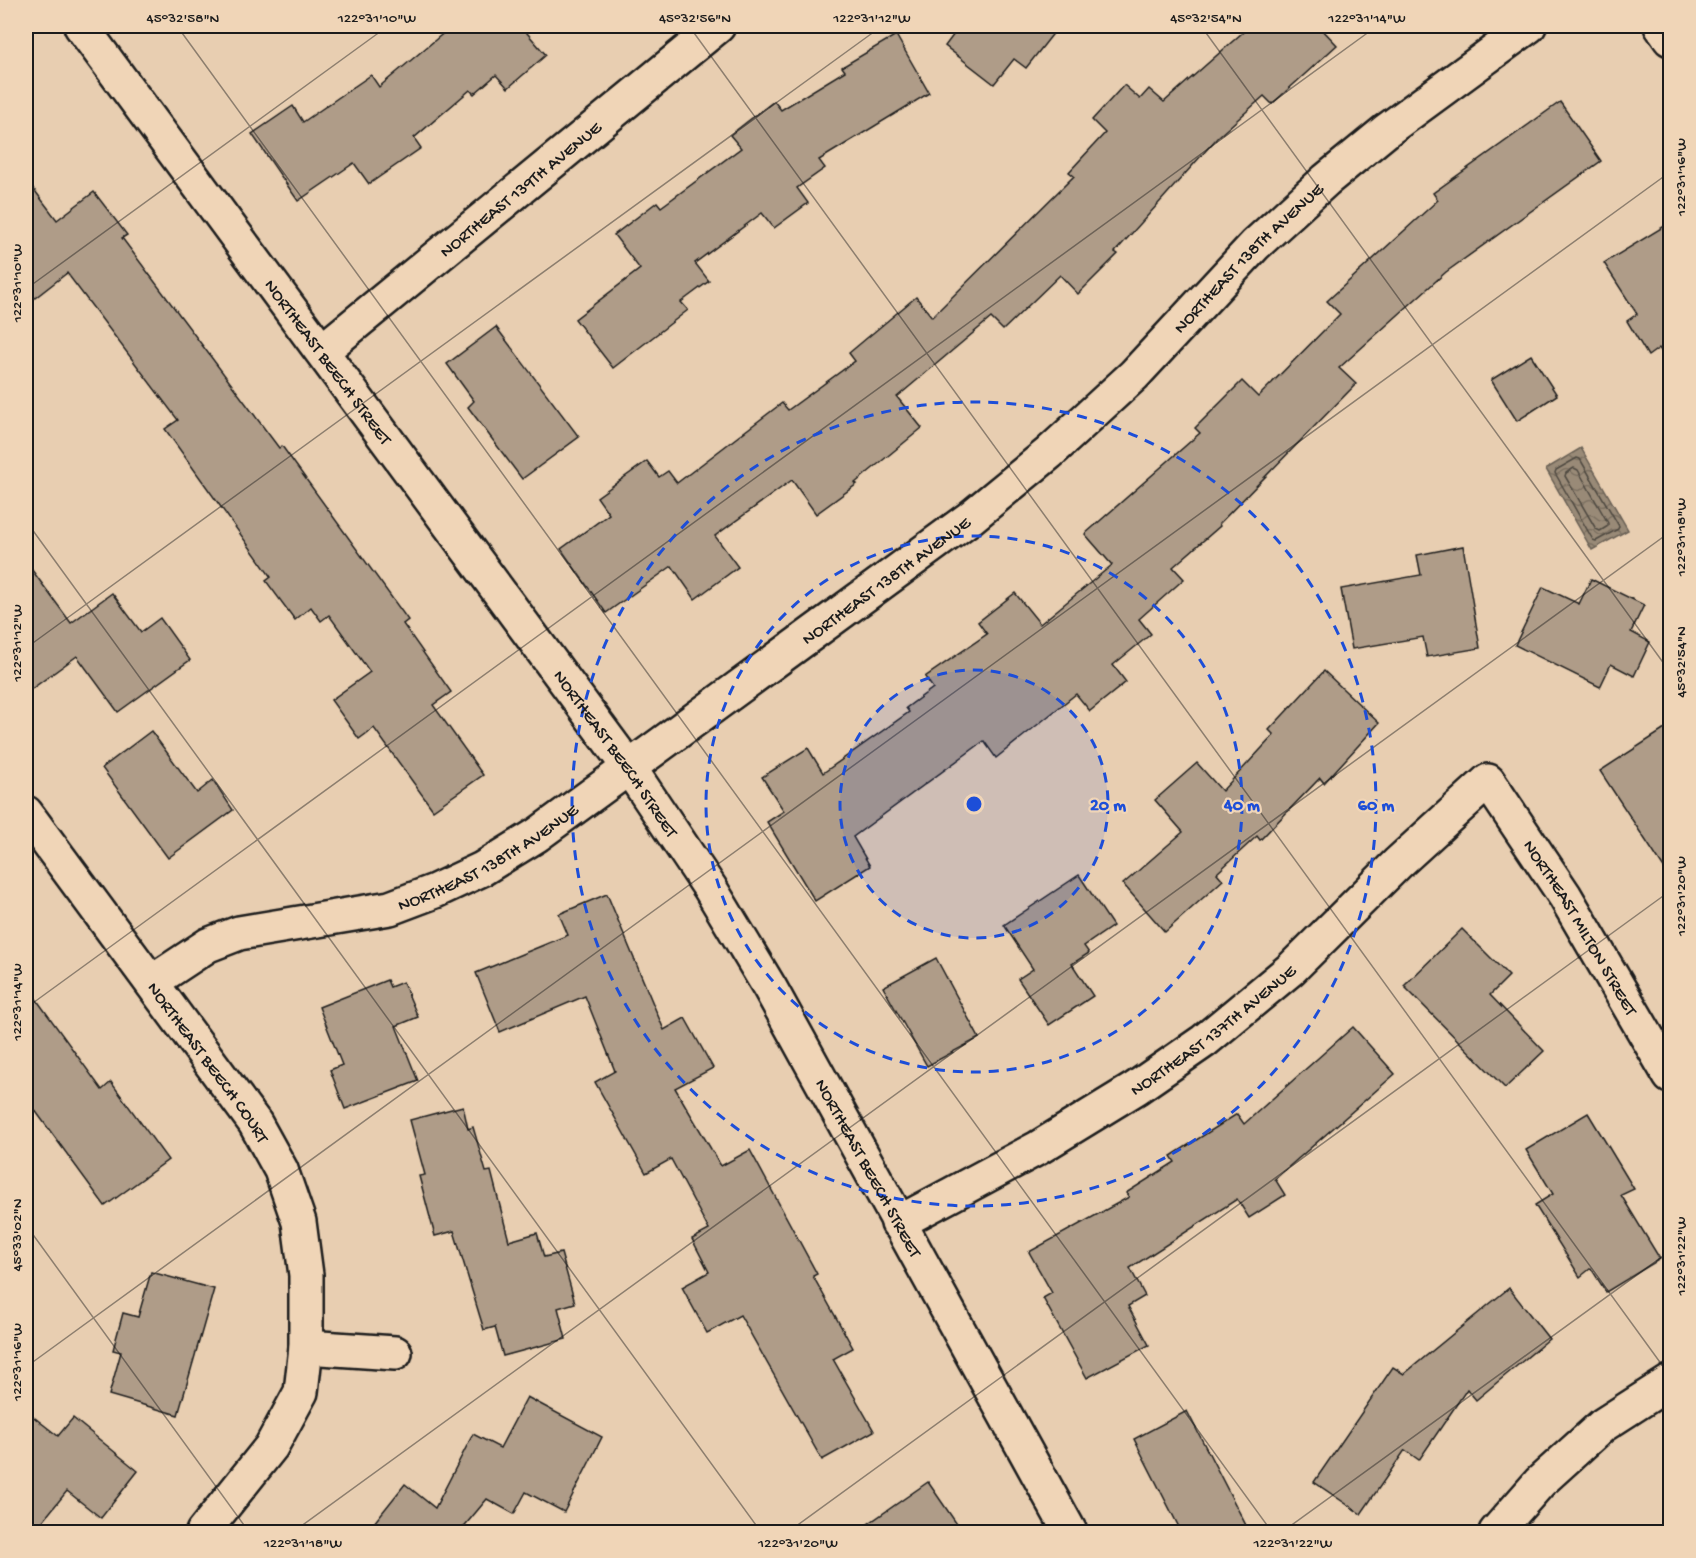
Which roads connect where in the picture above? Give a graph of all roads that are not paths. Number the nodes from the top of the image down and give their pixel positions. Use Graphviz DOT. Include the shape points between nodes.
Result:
graph roads {
  1 [pos="81,26"];
  2 [pos="718,26"];
  3 [pos="1529,26"];
  4 [pos="1661,26"];
  5 [pos="1671,39"];
  6 [pos="322,351"];
  7 [pos="630,769"];
  8 [pos="1488,781"];
  9 [pos="26,813"];
  10 [pos="152,982"];
  11 [pos="1671,1076"];
  12 [pos="898,1223"];
  13 [pos="306,1347"];
  14 [pos="394,1353"];
  15 [pos="1671,1382"];
  16 [pos="203,1533"];
  17 [pos="1070,1533"];
  18 [pos="1496,1533"];
  1 -- 6 [label="street, NORTHEAST BEECH STREET"];
  2 -- 6 [label="street, NORTHEAST 139TH AVENUE"];
  3 -- 7 [label="street, NORTHEAST 138TH AVENUE" via="1326,180 1255,244 1134,375 1040,461 970,518"];
  4 -- 5 [label="street"];
  6 -- 7 [label="street, NORTHEAST BEECH STREET"];
  7 -- 10 [label="street, NORTHEAST 138TH AVENUE" via="492,864 435,891 390,908 239,933 208,945"];
  7 -- 12 [label="street, NORTHEAST BEECH STREET" via="710,888 770,988"];
  8 -- 11 [label="street, NORTHEAST MILTON STREET" via="1565,896"];
  8 -- 12 [label="street, NORTHEAST 137TH AVENUE" via="1398,863 1292,969 1204,1041 1038,1148"];
  9 -- 10 [label="street, NORTHEAST BEECH COURT"];
  10 -- 13 [label="street, NORTHEAST BEECH COURT" via="255,1123 281,1170 302,1243"];
  12 -- 17 [label="street, NORTHEAST BEECH STREET"];
  13 -- 14 [label="street"];
  13 -- 16 [label="street, NORTHEAST BEECH COURT" via="301,1392 271,1447"];
  15 -- 18 [label="street" via="1604,1425 1540,1482"];
}
